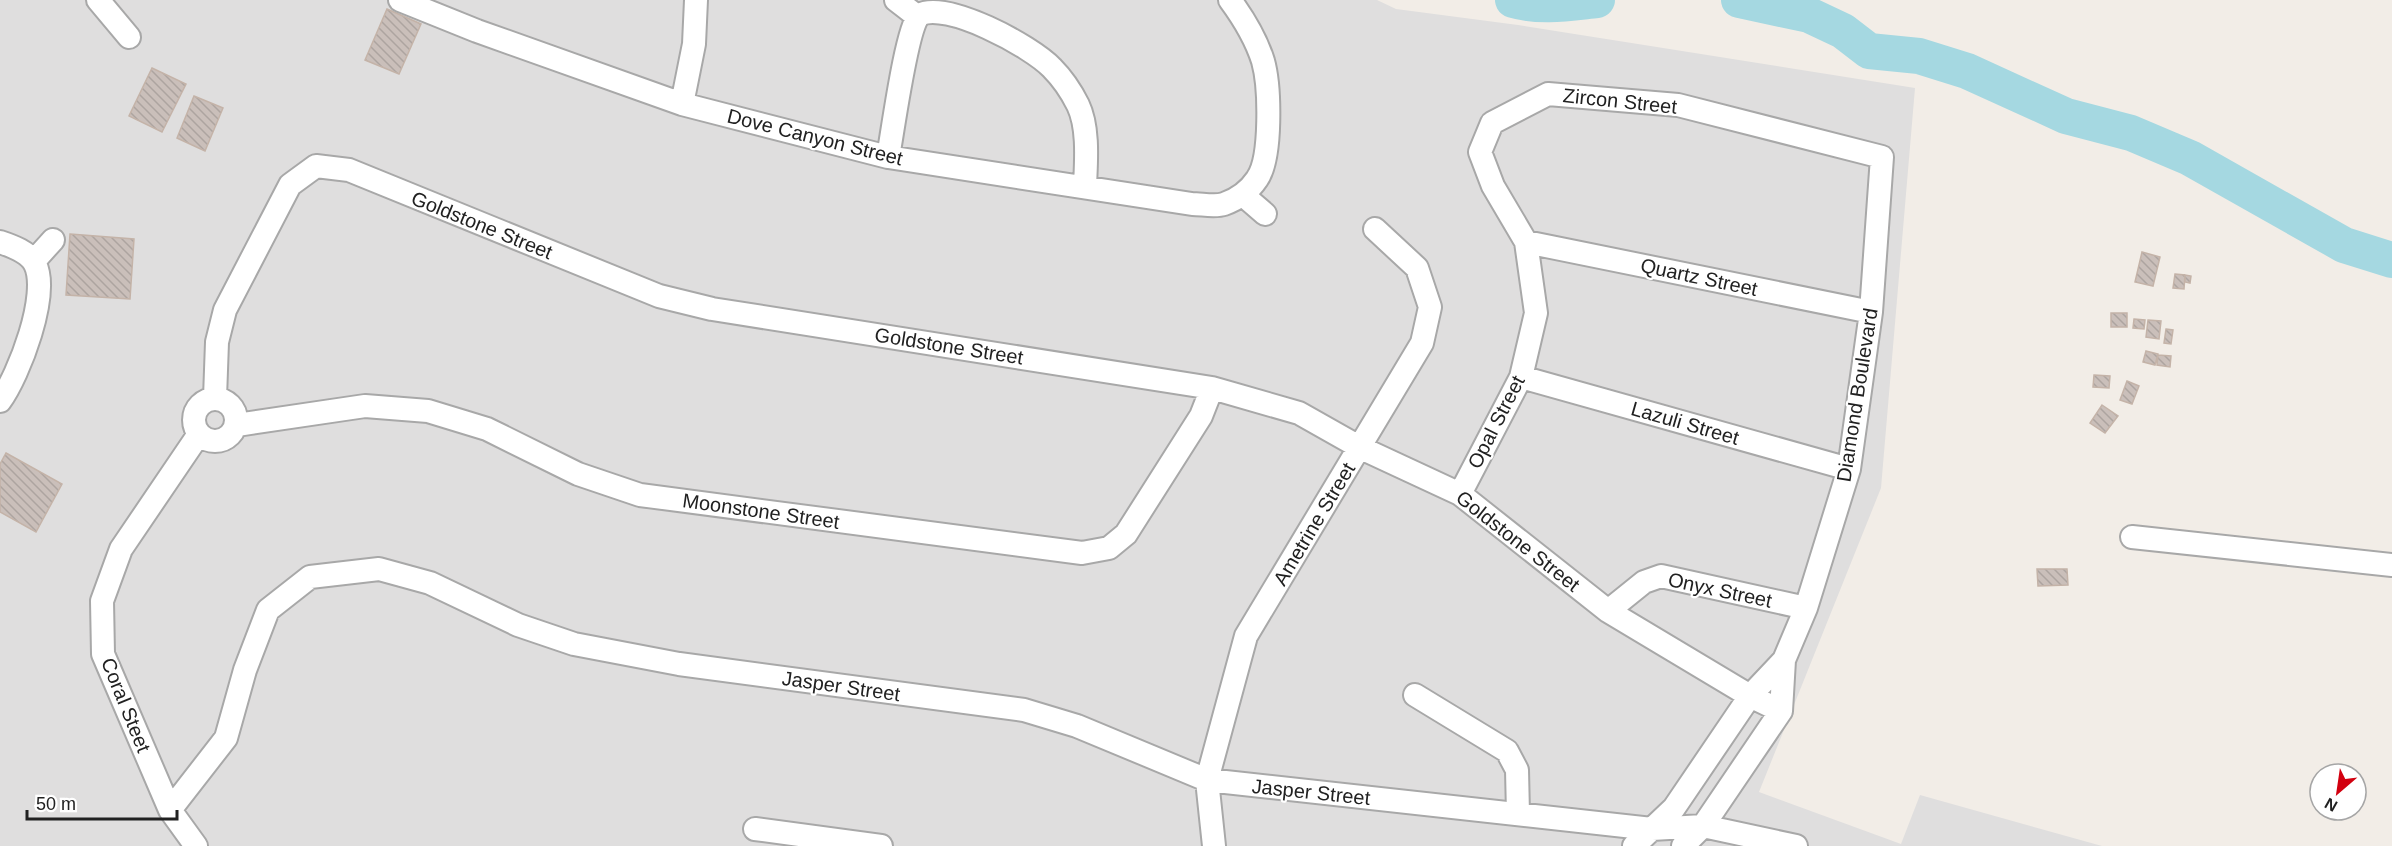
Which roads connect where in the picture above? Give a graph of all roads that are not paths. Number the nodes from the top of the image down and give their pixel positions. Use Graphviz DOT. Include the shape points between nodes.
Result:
graph roads {
  1 [pos="98,0"];
  2 [pos="400,0"];
  3 [pos="696,0"];
  4 [pos="896,0"];
  5 [pos="1230,0"];
  6 [pos="918,17"];
  7 [pos="129,37"];
  8 [pos="682,104"];
  9 [pos="888,157"];
  10 [pos="1882,157"];
  11 [pos="1085,186"];
  12 [pos="1243,195"];
  13 [pos="1265,214"];
  14 [pos="1375,229"];
  15 [pos="53,240"];
  16 [pos="0,242"];
  17 [pos="1526,242"];
  18 [pos="34,261"];
  19 [pos="1871,312"];
  20 [pos="1521,377"];
  21 [pos="1212,388"];
  22 [pos="215,398"];
  23 [pos="0,401"];
  24 [pos="237,424"];
  25 [pos="199,434"];
  26 [pos="1361,448"];
  27 [pos="1849,469"];
  28 [pos="1460,494"];
  29 [pos="2132,537"];
  30 [pos="2392,566"];
  31 [pos="1806,608"];
  32 [pos="1608,611"];
  33 [pos="1784,660"];
  34 [pos="1415,695"];
  35 [pos="1750,696"];
  36 [pos="1781,711"];
  37 [pos="1207,780"];
  38 [pos="170,810"];
  39 [pos="1518,814"];
  40 [pos="1703,826"];
  41 [pos="755,829"];
  42 [pos="1652,829"];
  43 [pos="196,846"];
  44 [pos="881,846"];
  45 [pos="1214,846"];
  46 [pos="1634,846"];
  47 [pos="1683,846"];
  48 [pos="1796,846"];
  1 -- 7 [label="street"];
  2 -- 8 [label="street, Dove Canyon Street"];
  3 -- 8 [label="street"];
  4 -- 6 [label="street"];
  5 -- 12 [label="street" via="1253,34 1264,63 1268,91 1266,152 1259,178"];
  6 -- 9 [label="street" via="910,40"];
  6 -- 11 [label="street" via="927,7 943,4 961,9 1005,32 1053,68 1080,108"];
  8 -- 9 [label="street, Dove Canyon Street"];
  9 -- 11 [label="street, Dove Canyon Street"];
  10 -- 17 [label="street, Zircon Street" via="1678,105 1548,94 1491,123 1479,152 1493,186"];
  10 -- 19 [label="street, Diamond Boulevard"];
  11 -- 12 [label="street, Dove Canyon Street" via="1192,204 1222,205"];
  12 -- 13 [label="street"];
  14 -- 26 [label="street, Ametrine Street" via="1418,268 1430,307 1422,343"];
  15 -- 18 [label="street"];
  16 -- 18 [label="street"];
  17 -- 19 [label="street, Quartz Street"];
  17 -- 20 [label="street, Opal Street" via="1536,313"];
  18 -- 23 [label="street" via="41,280 39,304 11,385"];
  19 -- 27 [label="street, Diamond Boulevard"];
  20 -- 27 [label="street, Lazuli Street"];
  20 -- 28 [label="street, Opal Street"];
  21 -- 22 [label="street, Goldstone Street" via="712,309 659,297 349,170 316,166 290,185 225,310 218,342"];
  21 -- 24 [label="street, Moonstone Street" via="1201,416 1126,534 1109,548 1082,553 640,495 578,474 487,429 428,411 365,406"];
  21 -- 26 [label="street, Goldstone Street" via="1299,413"];
  22 -- 24 [label="street" via="232,406"];
  22 -- 25 [label="street" via="198,407 194,425"];
  24 -- 25 [label="street" via="225,440 206,440"];
  25 -- 38 [label="street, Coral Steet" via="120,549 102,601 103,654"];
  26 -- 28 [label="street, Goldstone Street"];
  26 -- 37 [label="street, Ametrine Street" via="1246,636"];
  27 -- 31 [label="street, Diamond Boulevard"];
  28 -- 32 [label="street, Goldstone Street"];
  29 -- 30 [label="street"];
  31 -- 32 [label="street, Onyx Street" via="1661,576 1644,582"];
  31 -- 33 [label="street, Diamond Boulevard"];
  32 -- 35 [label="street, Goldstone Street"];
  33 -- 35 [label="street, Diamond Boulevard"];
  33 -- 36 [label="street, Diamond Boulevard"];
  34 -- 39 [label="street" via="1507,751 1517,770"];
  35 -- 36 [label="street, Goldstone Street"];
  35 -- 42 [label="street, Diamond Boulevard" via="1674,808"];
  36 -- 40 [label="street"];
  37 -- 38 [label="street, Jasper Street" via="1077,726 1024,710 679,664 574,644 518,625 430,583 379,569 310,577 268,610 245,670 226,738"];
  37 -- 39 [label="street, Jasper Street"];
  37 -- 45 [label="street, Ametrine Street"];
  38 -- 43 [label="street, Coral Steet"];
  39 -- 42 [label="street, Jasper Street"];
  40 -- 42 [label="street, Jasper Street"];
  40 -- 47 [label="street"];
  40 -- 48 [label="street, Jasper Street"];
  41 -- 44 [label="street"];
  42 -- 46 [label="street, Diamond Boulevard"];
}
